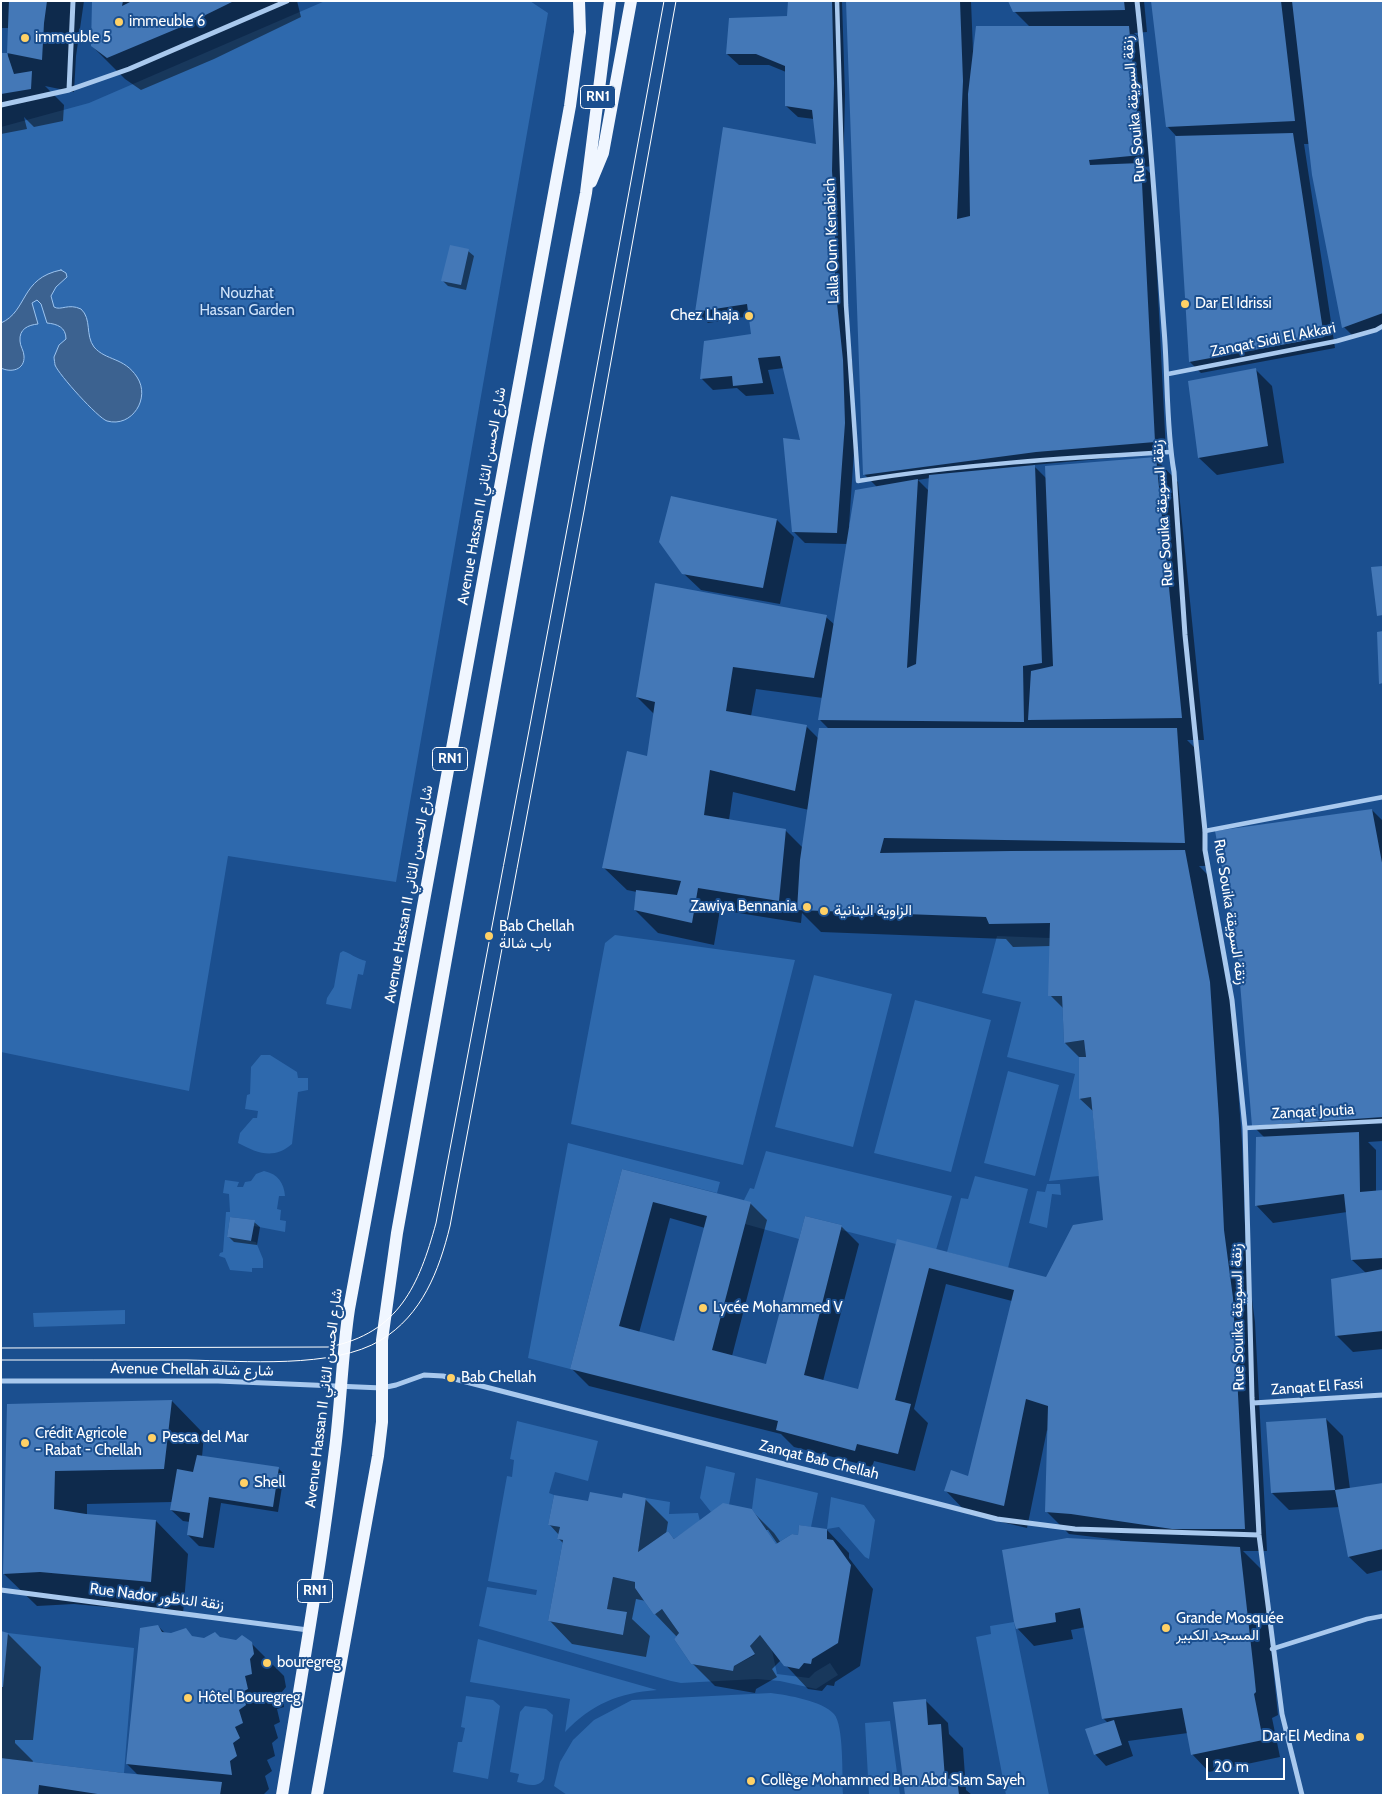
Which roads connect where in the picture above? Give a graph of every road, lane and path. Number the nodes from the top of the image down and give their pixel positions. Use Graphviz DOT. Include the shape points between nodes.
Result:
graph roads {
  1 [pos="73,1"];
  2 [pos="287,1"];
  3 [pos="610,1"];
  4 [pos="631,1"];
  5 [pos="837,1"];
  6 [pos="1137,1"];
  7 [pos="578,3"];
  8 [pos="69,90"];
  9 [pos="1,105"];
  10 [pos="586,193"];
  11 [pos="1383,326"];
  12 [pos="1168,374"];
  13 [pos="1170,452"];
  14 [pos="1383,797"];
  15 [pos="1205,831"];
  16 [pos="1383,1121"];
  17 [pos="1245,1128"];
  18 [pos="1,1381"];
  19 [pos="340,1386"];
  20 [pos="382,1388"];
  21 [pos="1383,1395"];
  22 [pos="1253,1404"];
  23 [pos="1258,1535"];
  24 [pos="1,1590"];
  25 [pos="1383,1616"];
  26 [pos="310,1630"];
  27 [pos="1272,1649"];
  28 [pos="282,1795"];
  29 [pos="317,1795"];
  30 [pos="1302,1795"];
  1 -- 8 [label="street"];
  2 -- 8 [label="street" via="129,69"];
  3 -- 10 [label="main road, RN1"];
  4 -- 10 [label="main road" via="603,153"];
  5 -- 13 [label="street, Lalla Oum Kenabich" via="846,304 858,480 1029,460"];
  6 -- 12 [label="street, Rue Souika زنقة السويقة"];
  7 -- 19 [label="main road, Avenue Hassan II شارع الحسن الثاني / RN1" via="578,57 570,106 349,1309"];
  8 -- 9 [label="street"];
  10 -- 20 [label="main road, RN1" via="397,1233 382,1340"];
  11 -- 12 [label="street, Zanqat Sidi El Akkari" via="1336,341"];
  12 -- 13 [label="street, Rue Souika زنقة السويقة"];
  13 -- 15 [label="street, Rue Souika زنقة السويقة"];
  14 -- 15 [label="street"];
  15 -- 17 [label="street, Rue Souika زنقة السويقة" via="1205,850 1232,1000"];
  16 -- 17 [label="street, Zanqat Joutia"];
  17 -- 22 [label="street, Rue Souika زنقة السويقة"];
  18 -- 19 [label="street, Avenue Chellah شارع شالة" via="218,1381"];
  19 -- 20 [label="street, Avenue Chellah شارع شالة"];
  19 -- 26 [label="main road, Avenue Hassan II شارع الحسن الثاني / RN1" via="335,1449"];
  20 -- 23 [label="street, Zanqat Bab Chellah" via="396,1386 418,1376 442,1376 997,1519 1075,1529"];
  20 -- 29 [label="main road, RN1" via="378,1456"];
  21 -- 22 [label="street, Zanqat El Fassi"];
  22 -- 23 [label="street, Rue Souika زنقة السويقة"];
  23 -- 27 [label="street, Rue Souika زنقة السويقة"];
  24 -- 26 [label="street, Rue Nador زنقة الناظور"];
  25 -- 27 [label="street"];
  26 -- 28 [label="main road, Avenue Hassan II شارع الحسن الثاني / RN1"];
  27 -- 30 [label="street, Rue Souika زنقة السويقة" via="1282,1714"];
}
